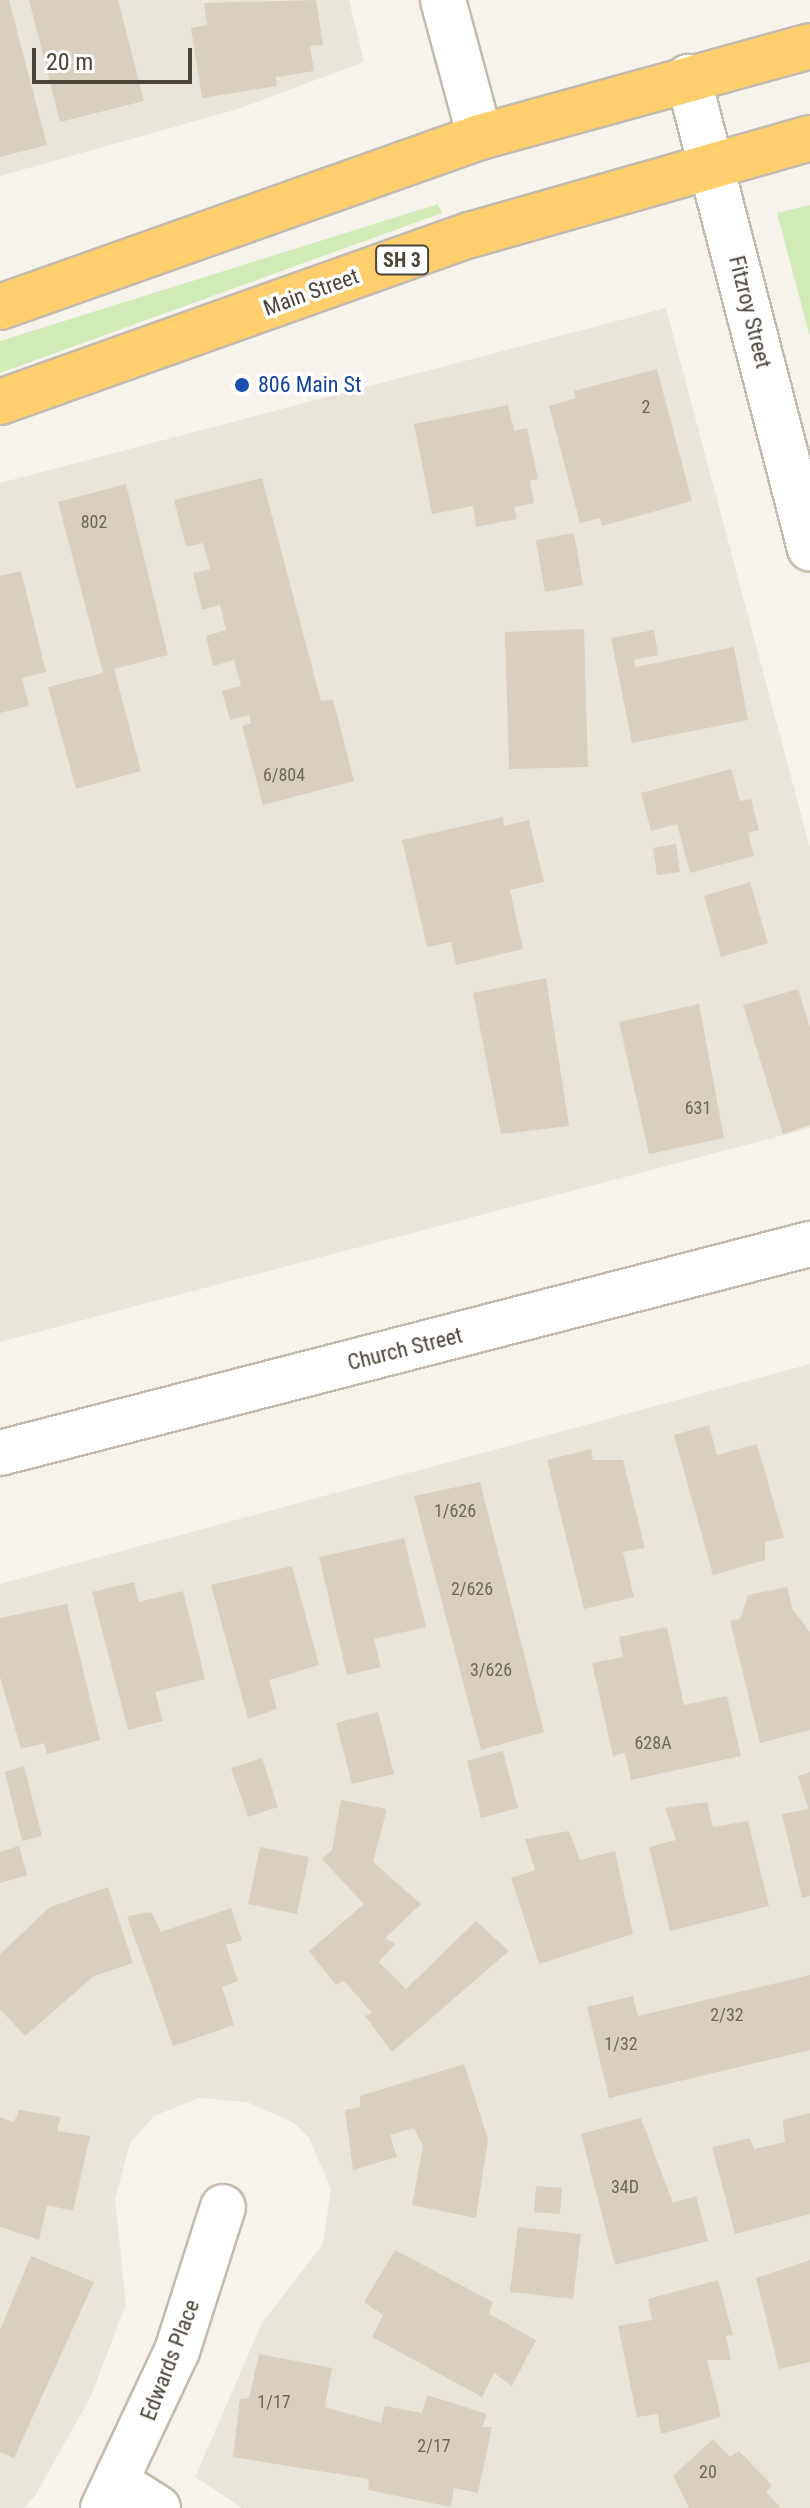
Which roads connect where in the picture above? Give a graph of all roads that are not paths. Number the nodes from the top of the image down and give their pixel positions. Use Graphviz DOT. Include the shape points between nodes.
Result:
graph roads {
  1 [pos="443,0"];
  2 [pos="810,46"];
  3 [pos="688,77"];
  4 [pos="480,137"];
  5 [pos="810,138"];
  6 [pos="712,164"];
  7 [pos="0,307"];
  8 [pos="0,402"];
  9 [pos="810,548"];
  10 [pos="810,1244"];
  11 [pos="0,1453"];
  12 [pos="223,2207"];
  13 [pos="112,2496"];
  14 [pos="158,2508"];
  1 -- 4 [label="street"];
  2 -- 3 [label="highway"];
  3 -- 4 [label="highway"];
  3 -- 6 [label="street, Fitzroy Street"];
  4 -- 7 [label="highway"];
  5 -- 6 [label="highway, Main Street / SH 3"];
  6 -- 8 [label="highway, Main Street / SH 3" via="470,235"];
  6 -- 9 [label="street, Fitzroy Street"];
  10 -- 11 [label="street, Church Street"];
  12 -- 13 [label="street, Edwards Place" via="177,2351"];
  13 -- 14 [label="street"];
}
